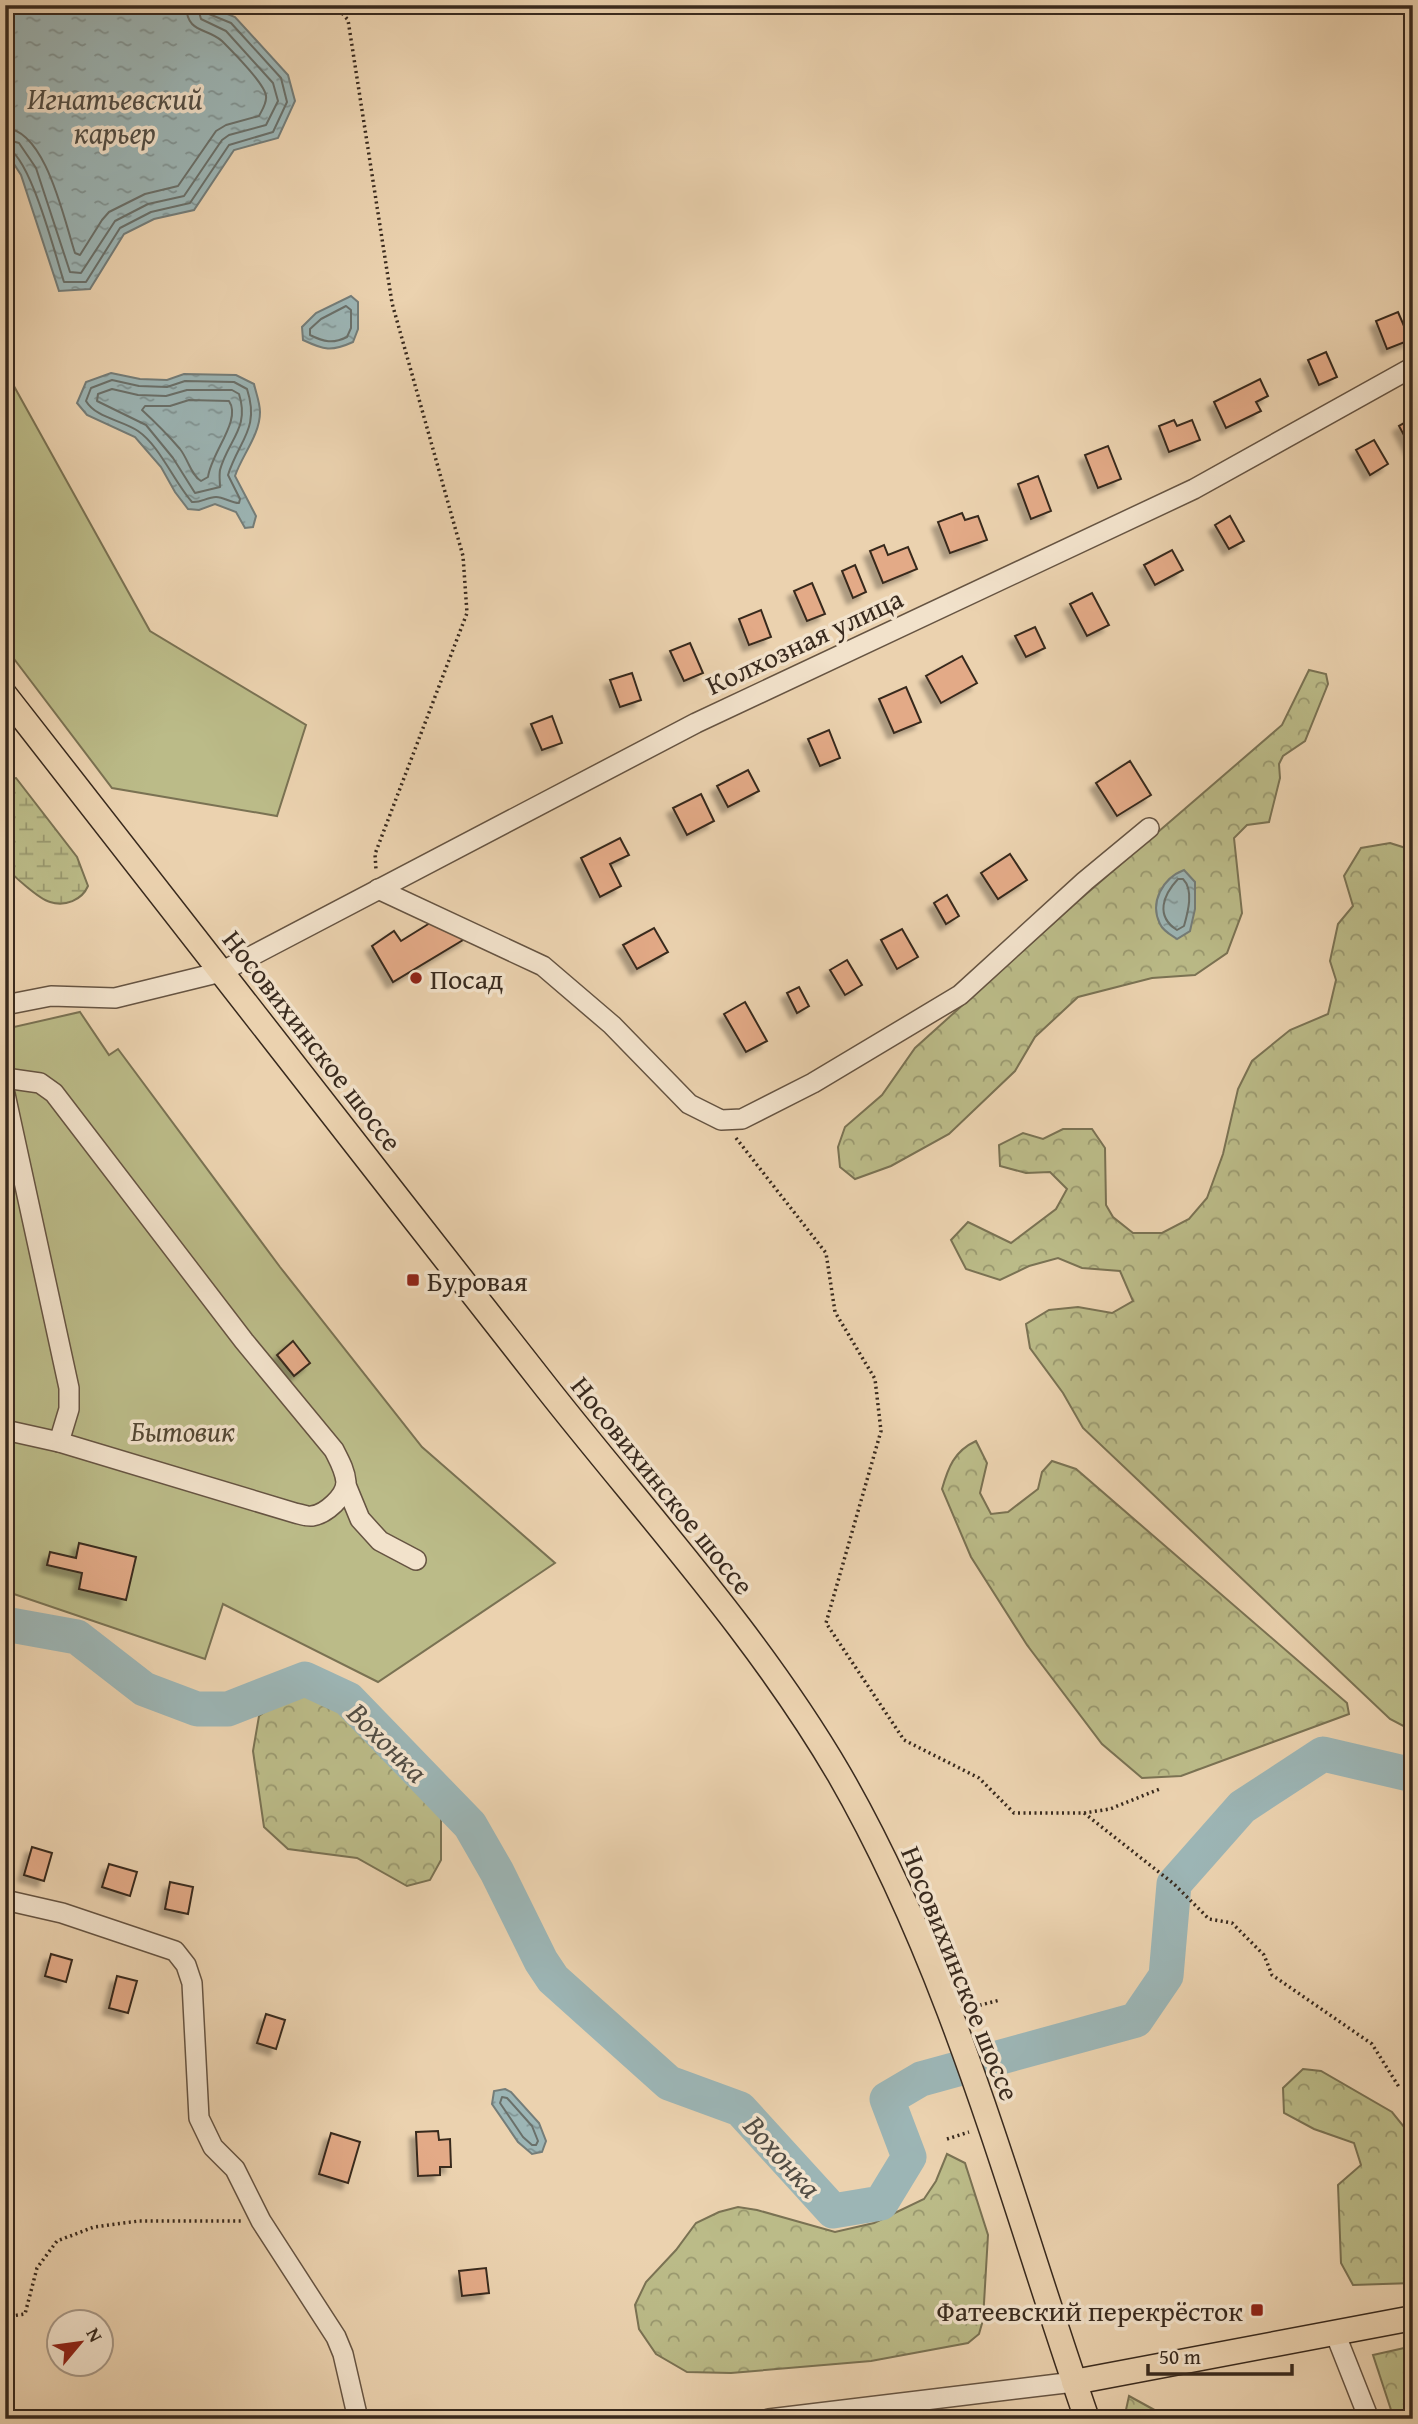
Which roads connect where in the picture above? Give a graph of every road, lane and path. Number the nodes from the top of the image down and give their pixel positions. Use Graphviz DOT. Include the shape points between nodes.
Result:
graph roads {
  1 [pos="335,5"];
  2 [pos="1413,367"];
  3 [pos="5,695"];
  4 [pos="1149,828"];
  5 [pos="378,889"];
  6 [pos="222,972"];
  7 [pos="5,1005"];
  8 [pos="5,1078"];
  9 [pos="5,1094"];
  10 [pos="721,1120"];
  11 [pos="5,1430"];
  12 [pos="59,1442"];
  13 [pos="346,1485"];
  14 [pos="416,1560"];
  15 [pos="1162,1788"];
  16 [pos="1084,1813"];
  17 [pos="5,1900"];
  18 [pos="1000,2000"];
  19 [pos="950,2013"];
  20 [pos="1399,2087"];
  21 [pos="261,2221"];
  22 [pos="5,2317"];
  23 [pos="1413,2318"];
  24 [pos="1335,2333"];
  25 [pos="1074,2382"];
  26 [pos="358,2419"];
  27 [pos="769,2419"];
  28 [pos="1087,2419"];
  29 [pos="1369,2419"];
  1 -- 5 [label="path" via="348,20 392,303 463,556 467,612 375,854"];
  2 -- 5 [label="street, Колхозная улица" via="1195,489 696,723"];
  3 -- 6 [label="main road, Носовихинское шоссе"];
  4 -- 10 [label="street" via="960,995 813,1083 741,1119"];
  5 -- 6 [label="street, Колхозная улица"];
  5 -- 10 [label="street" via="543,966 612,1025 689,1104"];
  6 -- 7 [label="street, Колхозная улица" via="115,999 51,996"];
  6 -- 19 [label="main road, Носовихинское шоссе" via="763,1657 838,1774 906,1904"];
  8 -- 13 [label="street" via="40,1083 54,1093 244,1341 334,1450"];
  9 -- 12 [label="street" via="69,1388 69,1409"];
  10 -- 16 [label="path" via="826,1253 835,1312 875,1379 881,1431 826,1623 904,1740 979,1777 1014,1813"];
  11 -- 12 [label="street"];
  12 -- 13 [label="street" via="312,1516 327,1509"];
  13 -- 14 [label="street" via="360,1519 380,1541"];
  15 -- 16 [label="path" via="1110,1809"];
  16 -- 20 [label="path" via="1174,1884 1209,1919 1232,1923 1264,1955 1272,1975 1372,2044"];
  17 -- 21 [label="street" via="62,1913 175,1951 192,1983 200,2118 213,2147 235,2169"];
  18 -- 19 [label="path"];
  19 -- 25 [label="main road, Носовихинское шоссе"];
  21 -- 22 [label="path" via="139,2221 94,2227 69,2236 57,2241 37,2268 26,2314"];
  21 -- 26 [label="street" via="336,2337"];
  23 -- 24 [label="main road"];
  24 -- 25 [label="main road"];
  24 -- 29 [label="street"];
  25 -- 27 [label="street"];
  25 -- 28 [label="main road, Носовихинское шоссе"];
}
